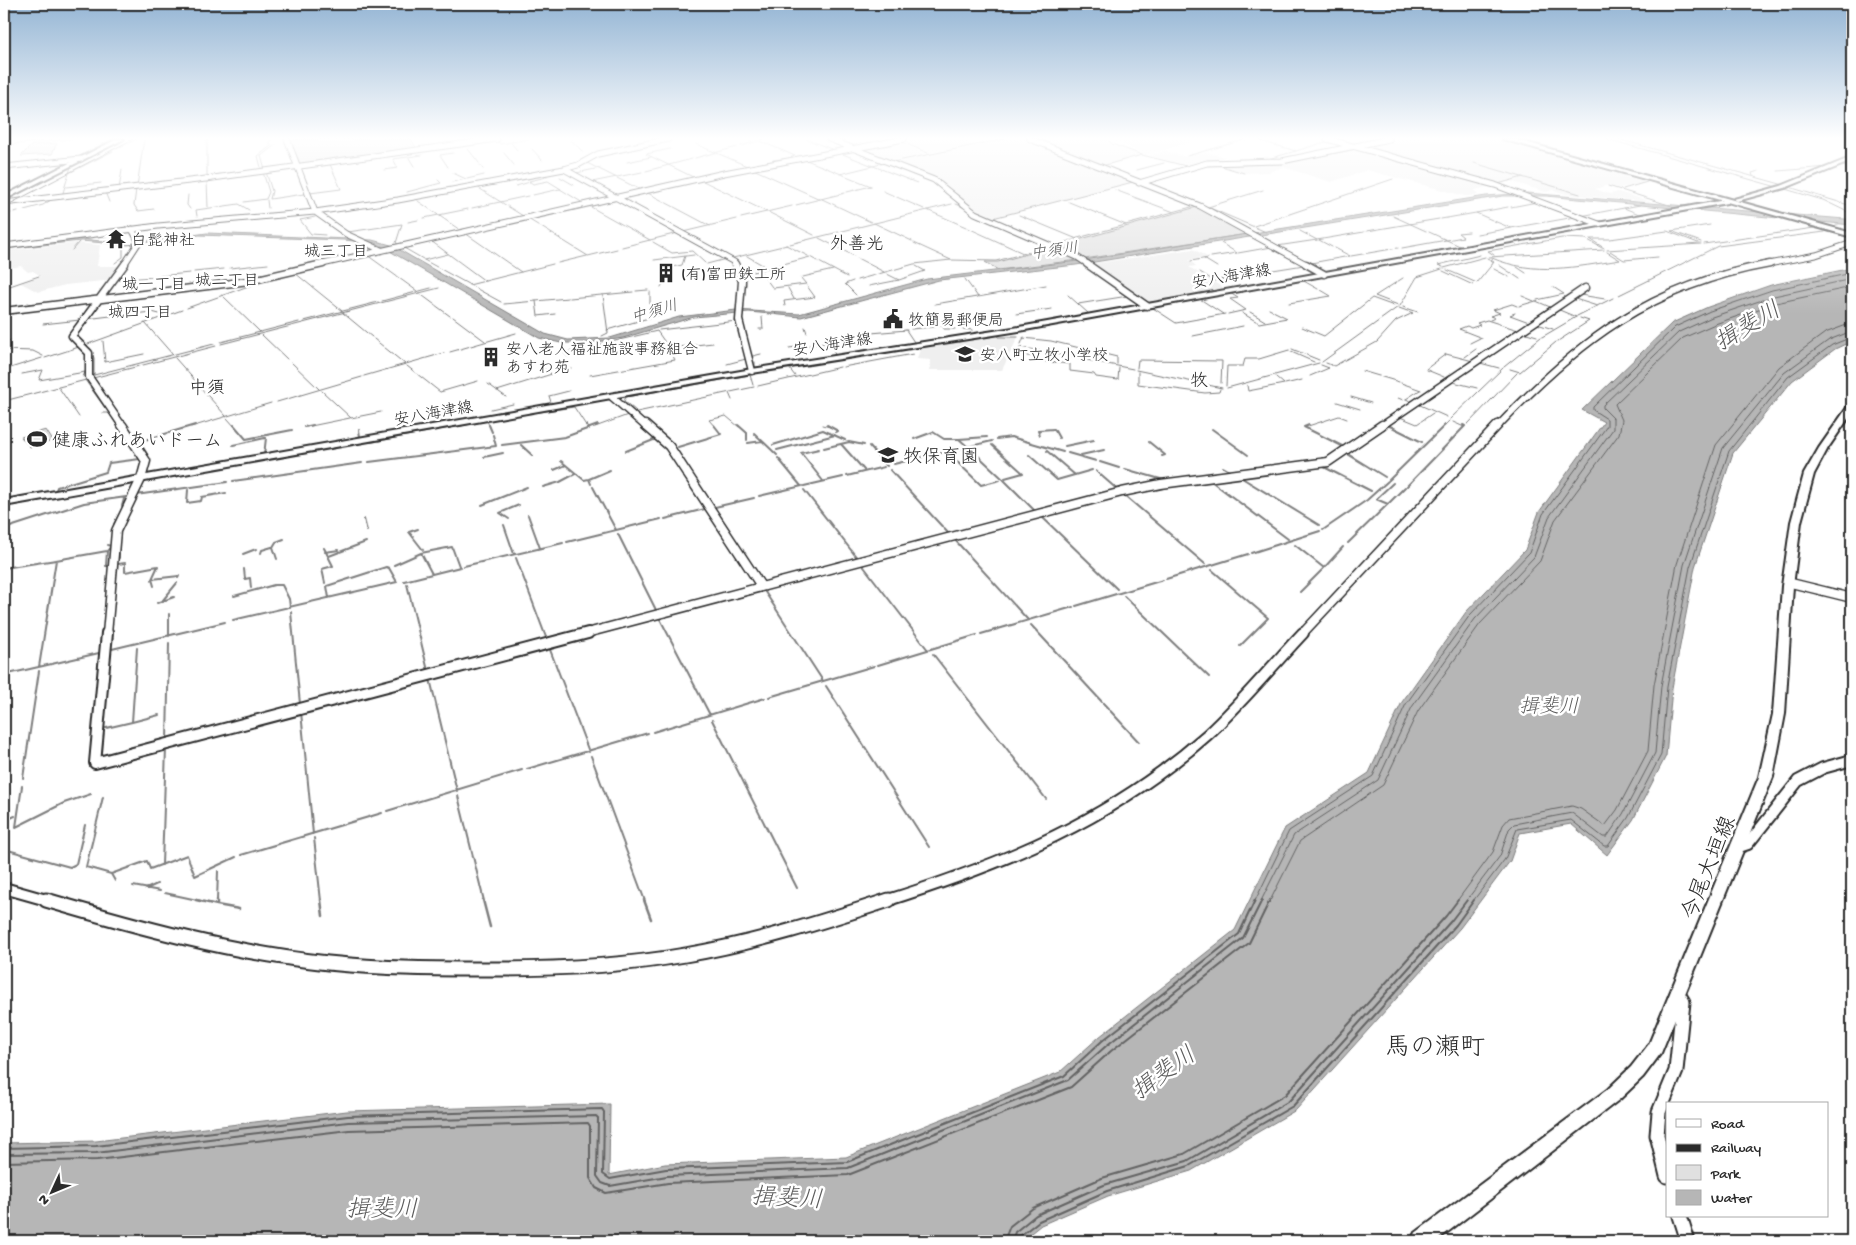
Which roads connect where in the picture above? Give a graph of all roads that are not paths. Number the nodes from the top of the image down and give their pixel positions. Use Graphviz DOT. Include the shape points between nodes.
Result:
graph roads {
  1 [pos="51,197"];
  2 [pos="309,197"];
  3 [pos="414,197"];
  4 [pos="614,197"];
  5 [pos="955,197"];
  6 [pos="1178,197"];
  7 [pos="1530,197"];
  8 [pos="1716,197"];
  9 [pos="1719,197"];
  10 [pos="1744,197"];
  11 [pos="1737,199"];
  12 [pos="1725,202"];
  13 [pos="4,203"];
  14 [pos="315,212"];
  15 [pos="1599,224"];
  16 [pos="132,229"];
  17 [pos="1852,234"];
  18 [pos="1852,243"];
  19 [pos="4,246"];
  20 [pos="383,250"];
  21 [pos="1324,274"];
  22 [pos="1585,288"];
  23 [pos="97,300"];
  24 [pos="1147,306"];
  25 [pos="4,311"];
  26 [pos="752,371"];
  27 [pos="612,397"];
  28 [pos="1852,407"];
  29 [pos="140,479"];
  30 [pos="4,503"];
  31 [pos="1787,582"];
  32 [pos="762,586"];
  33 [pos="1852,598"];
  34 [pos="1852,760"];
  35 [pos="1739,847"];
  36 [pos="4,888"];
  37 [pos="1678,994"];
  38 [pos="1666,1172"];
  39 [pos="1681,1218"];
  40 [pos="1421,1241"];
  41 [pos="1688,1241"];
  1 -- 13 [label="street"];
  2 -- 14 [label="street"];
  3 -- 14 [label="street"];
  4 -- 20 [label="street"];
  4 -- 26 [label="street" via="734,262 742,277 740,311"];
  5 -- 24 [label="street" via="975,213 1080,259"];
  6 -- 21 [label="street"];
  7 -- 15 [label="street"];
  8 -- 17 [label="highway"];
  9 -- 17 [label="highway"];
  10 -- 11 [label="main road"];
  12 -- 15 [label="main road, 安八海津線"];
  14 -- 16 [label="street"];
  14 -- 20 [label="street" via="346,234"];
  15 -- 21 [label="main road, 安八海津線"];
  16 -- 19 [label="street"];
  16 -- 23 [label="street" via="139,243"];
  18 -- 36 [label="street" via="1816,255 1737,270 1688,285 1642,306 1589,340 1538,383 1208,734 1165,770 1112,806 1059,835 1016,856 939,884 753,939 658,960 574,968 483,970 313,961 178,937"];
  20 -- 23 [label="street" via="242,283"];
  21 -- 24 [label="main road, 安八海津線"];
  22 -- 32 [label="street" via="1328,462 1122,492"];
  23 -- 25 [label="street"];
  23 -- 29 [label="street" via="72,336 89,354 89,377 93,384 146,461"];
  24 -- 26 [label="main road, 安八海津線"];
  26 -- 27 [label="main road, 安八海津線"];
  27 -- 29 [label="main road, 安八海津線"];
  27 -- 32 [label="street" via="669,446"];
  28 -- 31 [label="main road, 今尾大垣線" via="1823,449 1806,482 1790,551"];
  29 -- 30 [label="main road, 安八海津線"];
  29 -- 32 [label="street" via="116,530 95,763"];
  31 -- 33 [label="street"];
  31 -- 35 [label="main road, 今尾大垣線" via="1774,744 1766,777"];
  34 -- 35 [label="street" via="1823,768 1798,781 1748,844"];
  35 -- 37 [label="main road, 今尾大垣線"];
  37 -- 38 [label="street" via="1683,1002 1676,1071 1660,1112 1657,1135"];
  37 -- 40 [label="main road, 今尾大垣線" via="1655,1048 1637,1072 1614,1094"];
  39 -- 41 [label="street"];
}
